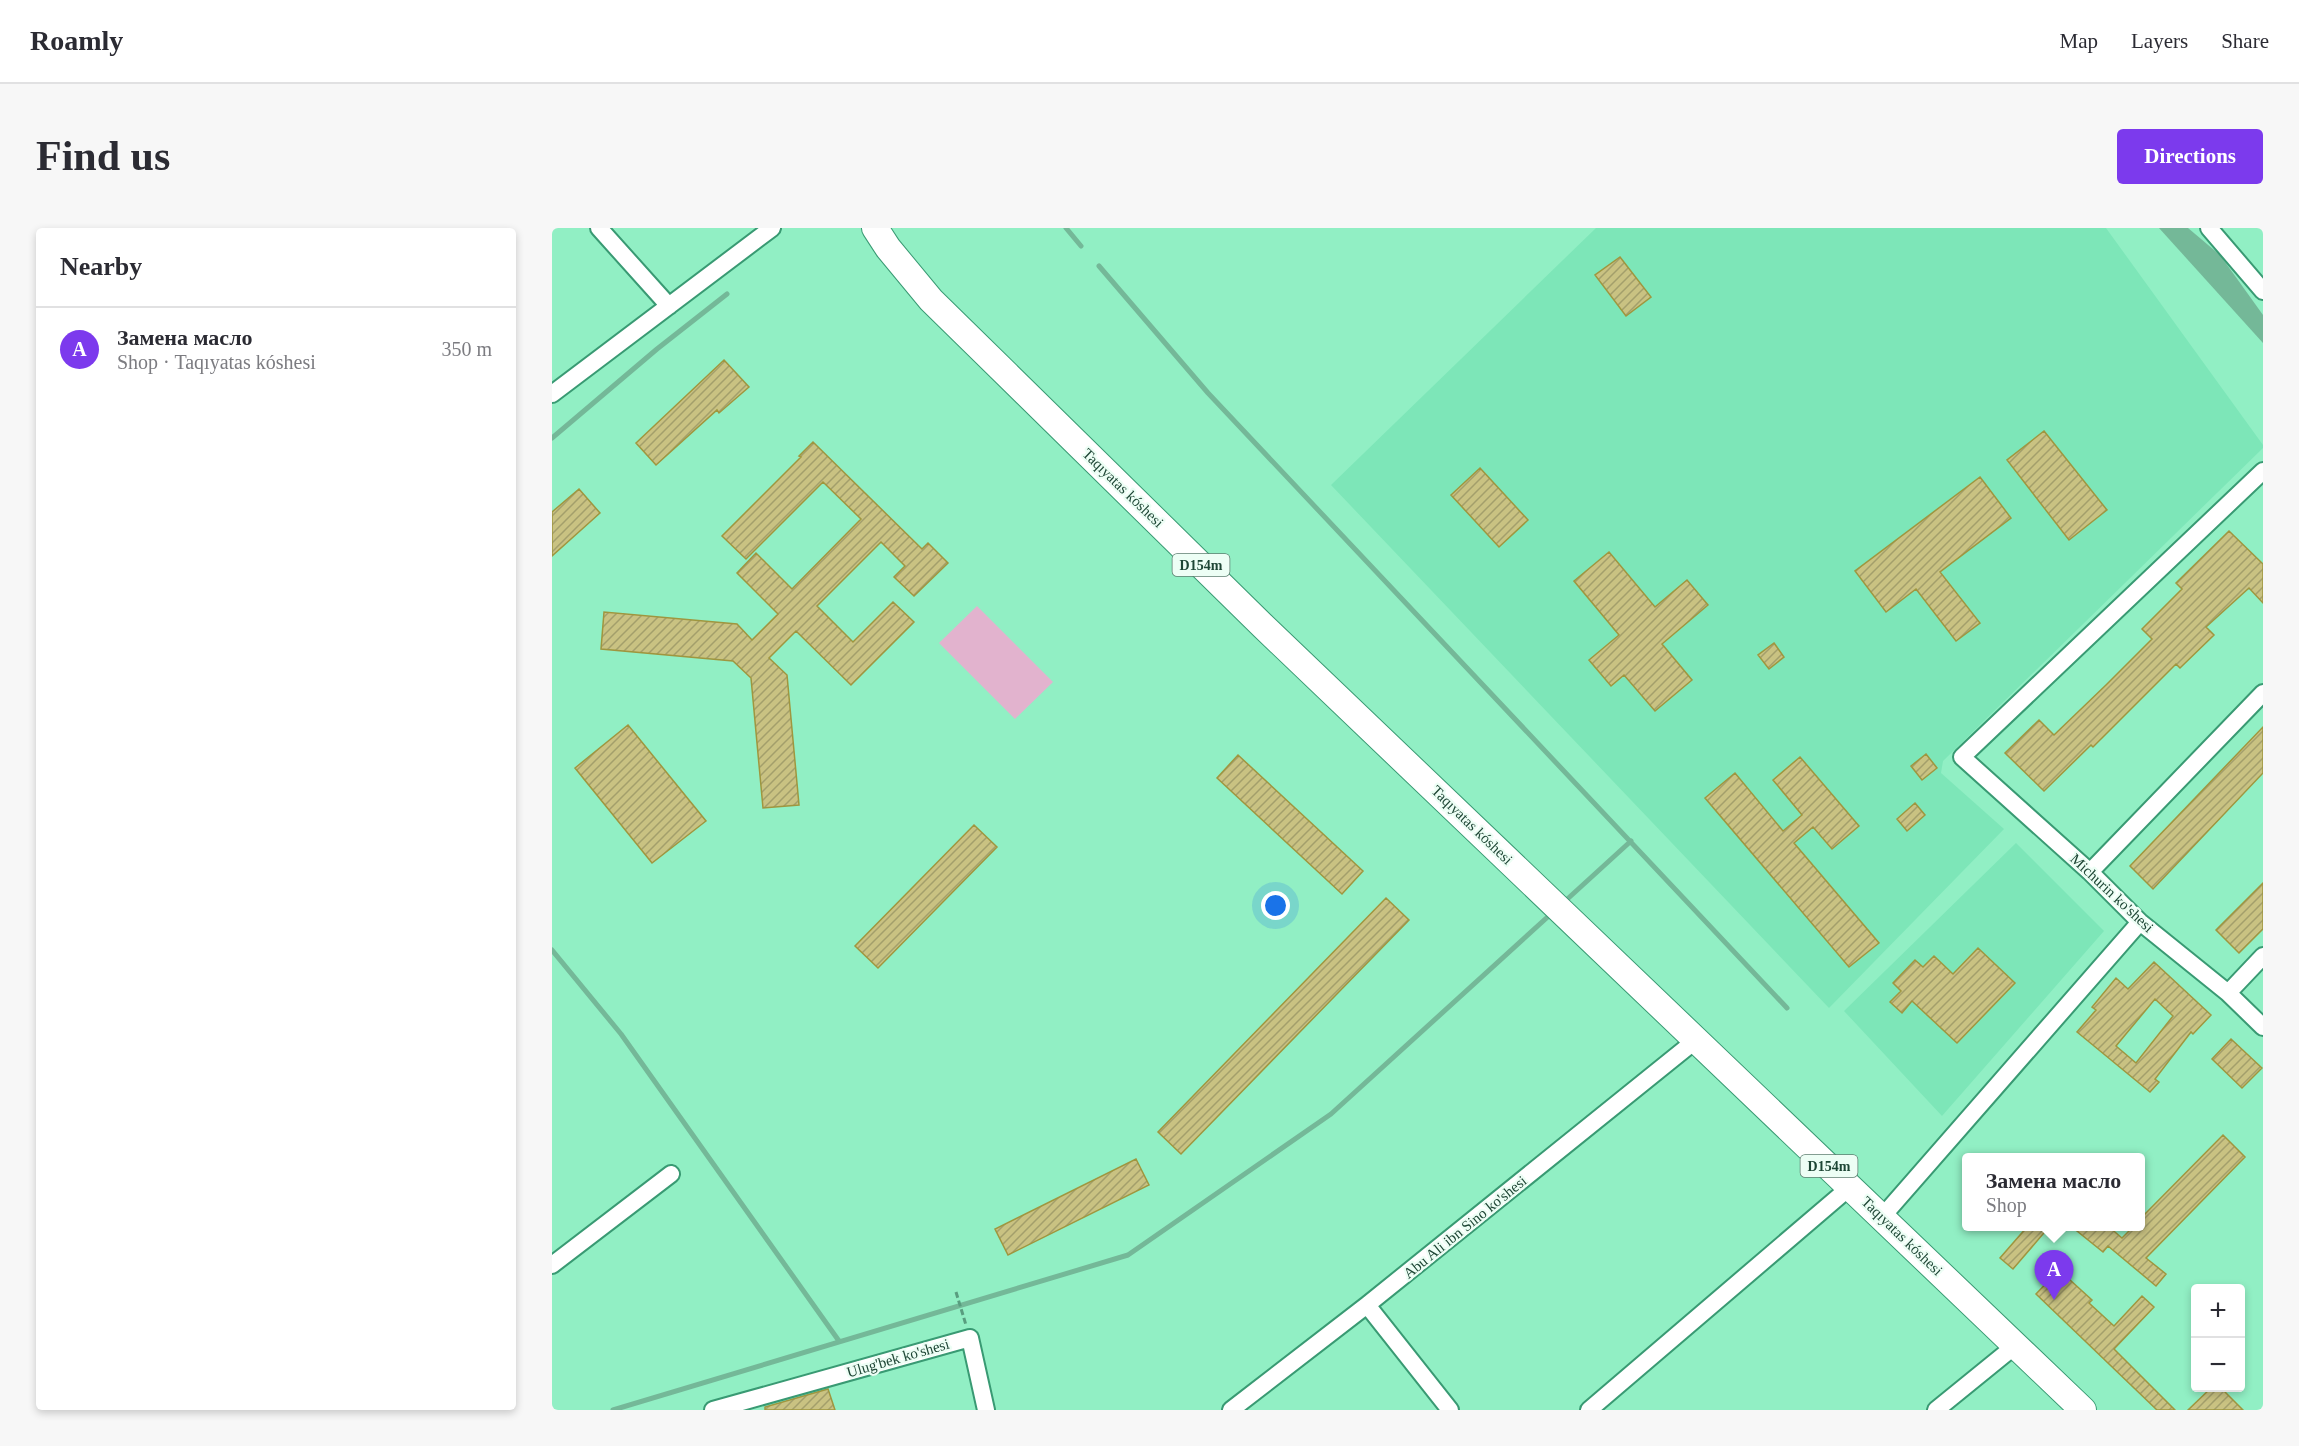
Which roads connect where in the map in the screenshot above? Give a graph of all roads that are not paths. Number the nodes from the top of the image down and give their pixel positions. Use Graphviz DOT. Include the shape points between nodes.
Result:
graph roads {
  1 [pos="599,228"];
  2 [pos="772,228"];
  3 [pos="875,228"];
  4 [pos="2209,228"];
  5 [pos="2263,291"];
  6 [pos="669,306"];
  7 [pos="552,394"];
  8 [pos="2263,471"];
  9 [pos="2263,693"];
  10 [pos="2090,872"];
  11 [pos="2140,922"];
  12 [pos="2263,956"];
  13 [pos="2228,993"];
  14 [pos="2263,1027"];
  15 [pos="1696,1040"];
  16 [pos="671,1174"];
  17 [pos="1850,1187"];
  18 [pos="1882,1217"];
  19 [pos="552,1265"];
  20 [pos="1367,1305"];
  21 [pos="2016,1345"];
  22 [pos="713,1410"];
  23 [pos="986,1410"];
  24 [pos="1231,1410"];
  25 [pos="1450,1410"];
  26 [pos="1589,1410"];
  27 [pos="1935,1410"];
  28 [pos="2083,1410"];
  1 -- 6 [label="street"];
  2 -- 6 [label="street"];
  3 -- 15 [label="main road, Taqıyatas kóshesi / D154m" via="931,300"];
  4 -- 5 [label="street"];
  6 -- 7 [label="street"];
  8 -- 10 [label="street, Michurin ko'shesi" via="1962,757"];
  9 -- 10 [label="street"];
  10 -- 11 [label="street, Michurin ko'shesi"];
  11 -- 13 [label="street, Michurin ko'shesi"];
  11 -- 18 [label="street"];
  12 -- 13 [label="street"];
  13 -- 14 [label="street, Michurin ko'shesi"];
  15 -- 17 [label="main road, Taqıyatas kóshesi / D154m"];
  15 -- 20 [label="street, Abu Ali ibn Sino ko'shesi"];
  16 -- 19 [label="street"];
  17 -- 18 [label="main road, Taqıyatas kóshesi / D154m"];
  17 -- 26 [label="street"];
  18 -- 21 [label="main road, Taqıyatas kóshesi / D154m"];
  20 -- 24 [label="street, Abu Ali ibn Sino ko'shesi"];
  20 -- 25 [label="street"];
  21 -- 27 [label="street"];
  21 -- 28 [label="main road, Taqıyatas kóshesi / D154m"];
  22 -- 23 [label="street, Ulug'bek ko'shesi" via="970,1338"];
}
